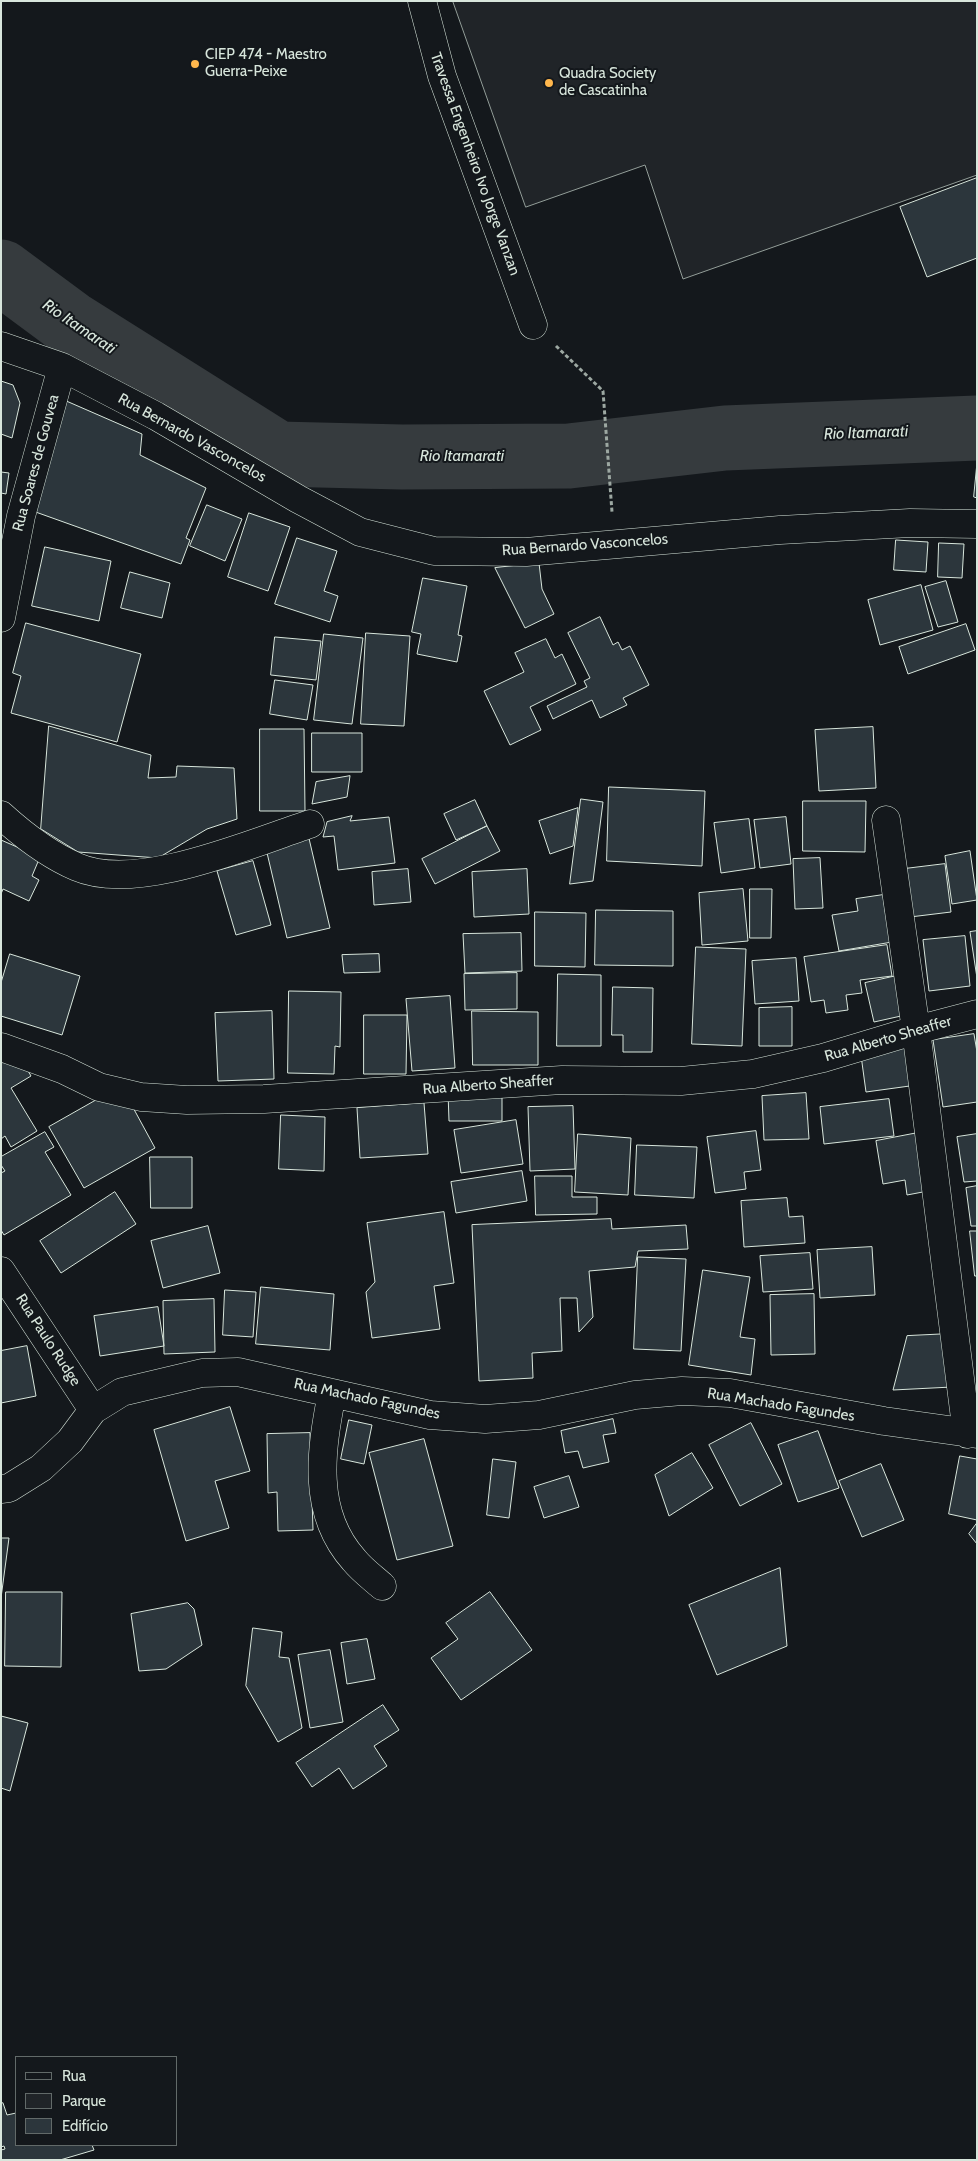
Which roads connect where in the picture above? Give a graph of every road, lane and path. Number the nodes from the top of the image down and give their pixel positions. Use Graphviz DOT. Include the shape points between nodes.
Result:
graph roads {
  1 [pos="422,1"];
  2 [pos="534,325"];
  3 [pos="1,346"];
  4 [pos="62,367"];
  5 [pos="612,498"];
  6 [pos="977,524"];
  7 [pos="1,618"];
  8 [pos="1,815"];
  9 [pos="886,820"];
  10 [pos="310,824"];
  11 [pos="977,1014"];
  12 [pos="916,1030"];
  13 [pos="1,1046"];
  14 [pos="1,1271"];
  15 [pos="332,1393"];
  16 [pos="93,1410"];
  17 [pos="972,1434"];
  18 [pos="1,1489"];
  19 [pos="382,1586"];
  1 -- 2 [label="street, Travessa Engenheiro Ivo Jorge Vanzan" via="442,76"];
  2 -- 5 [label="path" via="603,391"];
  3 -- 4 [label="street, Rua Bernardo Vasconcelos"];
  4 -- 6 [label="street, Rua Bernardo Vasconcelos" via="156,416 360,532 434,551 526,552 780,530 910,523"];
  4 -- 7 [label="street, Rua Soares de Gouvea" via="20,516"];
  8 -- 10 [label="street" via="48,851 78,868 102,874 131,875 174,868"];
  9 -- 12 [label="street"];
  11 -- 12 [label="street, Rua Alberto Sheaffer"];
  12 -- 13 [label="street, Rua Alberto Sheaffer" via="823,1058 753,1074 681,1081 562,1080 264,1099 141,1097 98,1087 62,1069"];
  12 -- 17 [label="street"];
  14 -- 16 [label="street, Rua Paulo Rudge"];
  15 -- 16 [label="street, Rua Machado Fagundes" via="238,1372 202,1373 122,1392"];
  15 -- 17 [label="street, Rua Machado Fagundes" via="430,1415 485,1419 539,1415 635,1396 682,1391 730,1393"];
  15 -- 19 [label="street" via="321,1468 328,1512 339,1539 354,1560"];
  16 -- 18 [label="street, Rua Machado Fagundes" via="70,1440 41,1468 9,1488"];
}
